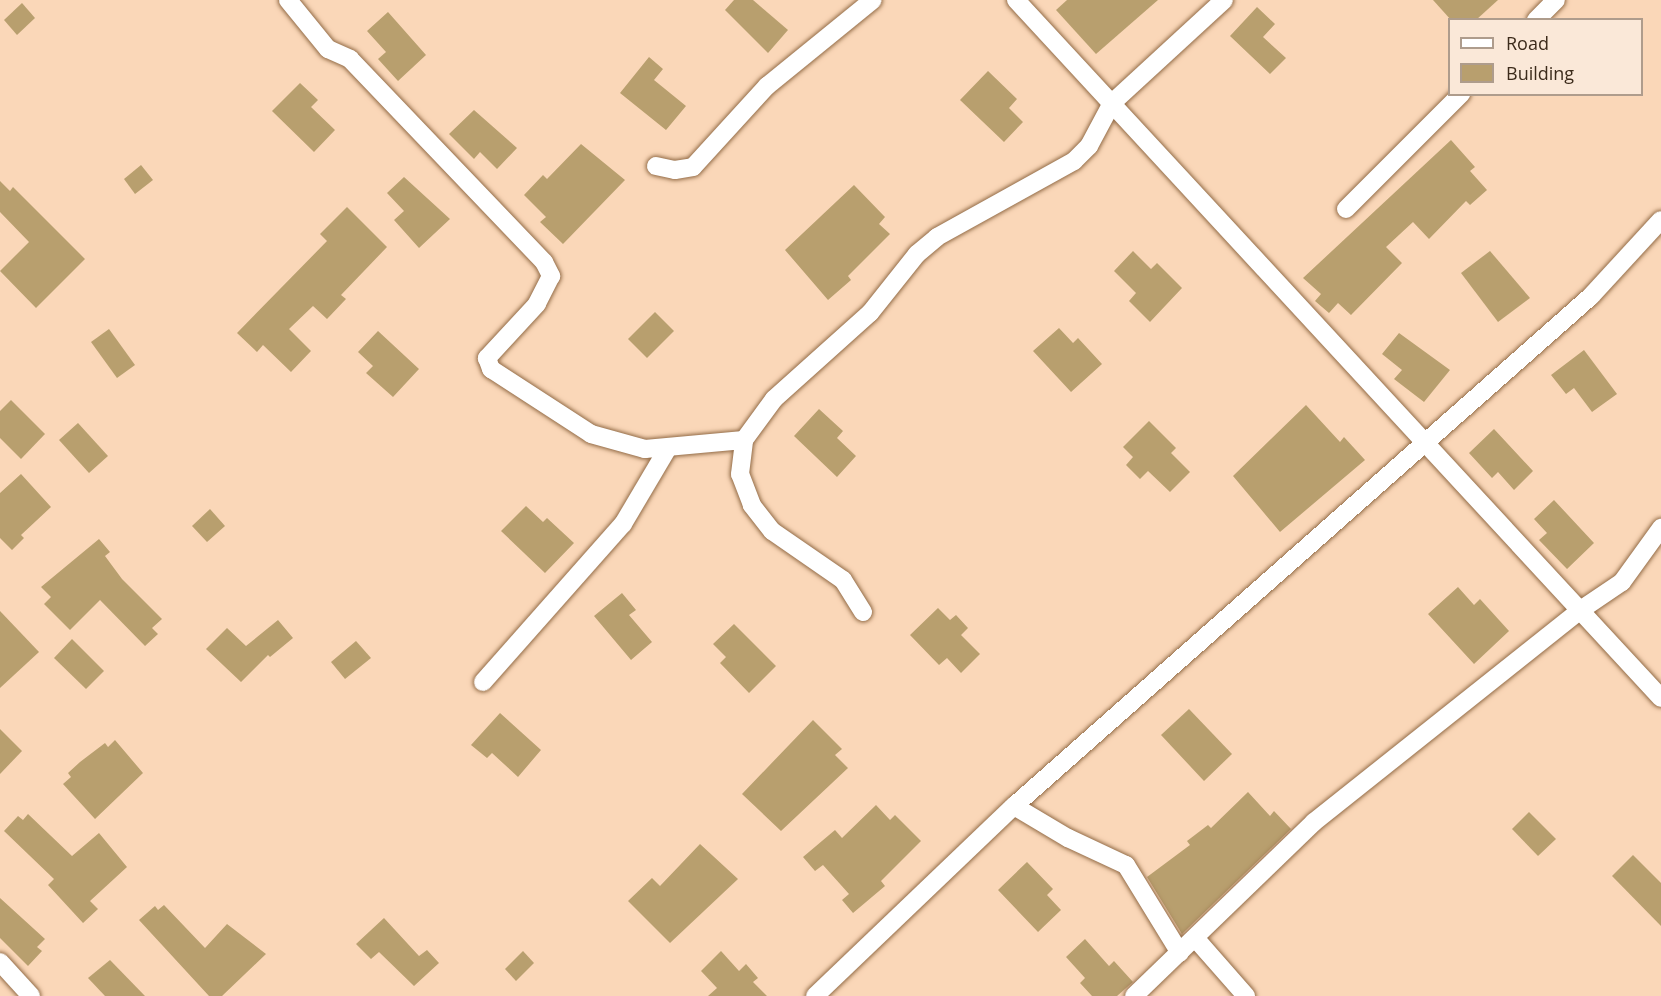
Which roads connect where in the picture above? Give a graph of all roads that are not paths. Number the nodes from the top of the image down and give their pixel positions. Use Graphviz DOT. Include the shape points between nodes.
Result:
graph roads {
  1 [pos="288,0"];
  2 [pos="873,0"];
  3 [pos="1016,0"];
  4 [pos="1224,0"];
  5 [pos="1556,0"];
  6 [pos="1538,18"];
  7 [pos="1459,96"];
  8 [pos="1112,103"];
  9 [pos="656,165"];
  10 [pos="1346,209"];
  11 [pos="1661,220"];
  12 [pos="744,440"];
  13 [pos="1424,441"];
  14 [pos="668,448"];
  15 [pos="1661,528"];
  16 [pos="1582,609"];
  17 [pos="863,612"];
  18 [pos="483,682"];
  19 [pos="1661,698"];
  20 [pos="1014,806"];
  21 [pos="1196,939"];
  22 [pos="1180,953"];
  23 [pos="0,962"];
  24 [pos="31,996"];
  25 [pos="815,996"];
  26 [pos="1134,996"];
  27 [pos="1246,996"];
  1 -- 14 [label="street" via="328,49 350,59 544,262 551,276 537,304 487,358 491,369 591,434 645,449"];
  2 -- 9 [label="street" via="767,86 693,166 675,170"];
  3 -- 8 [label="street"];
  4 -- 8 [label="street"];
  5 -- 6 [label="street"];
  7 -- 10 [label="street"];
  8 -- 12 [label="street" via="1089,146 1074,161 937,237 916,254 870,314 774,399"];
  8 -- 13 [label="street"];
  11 -- 13 [label="street" via="1591,296"];
  12 -- 14 [label="street"];
  12 -- 17 [label="street" via="740,474 752,505 772,531 843,580"];
  13 -- 16 [label="street"];
  13 -- 20 [label="street"];
  14 -- 18 [label="street" via="623,524"];
  15 -- 16 [label="street" via="1622,582"];
  16 -- 19 [label="street"];
  16 -- 21 [label="street" via="1314,822"];
  20 -- 22 [label="street" via="1068,838 1126,865"];
  20 -- 25 [label="street"];
  21 -- 22 [label="street"];
  21 -- 27 [label="street"];
  22 -- 26 [label="street"];
  23 -- 24 [label="street"];
}
